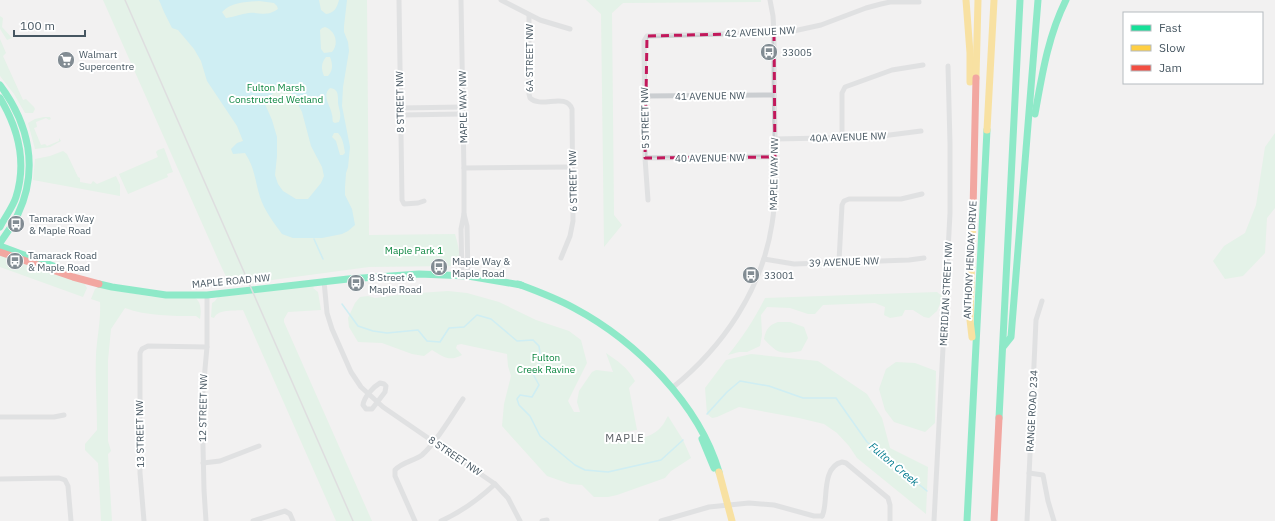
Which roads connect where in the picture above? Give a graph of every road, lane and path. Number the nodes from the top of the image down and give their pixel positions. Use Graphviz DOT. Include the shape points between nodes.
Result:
graph roads {
  1 [pos="399,0"];
  2 [pos="462,0"];
  3 [pos="501,0"];
  4 [pos="770,0"];
  5 [pos="966,0"];
  6 [pos="978,0"];
  7 [pos="994,0"];
  8 [pos="1020,0"];
  9 [pos="1038,0"];
  10 [pos="1066,0"];
  11 [pos="919,2"];
  12 [pos="529,15"];
  13 [pos="570,29"];
  14 [pos="774,33"];
  15 [pos="646,37"];
  16 [pos="923,65"];
  17 [pos="948,66"];
  18 [pos="0,85"];
  19 [pos="774,95"];
  20 [pos="645,96"];
  21 [pos="0,98"];
  22 [pos="569,104"];
  23 [pos="462,107"];
  24 [pos="401,108"];
  25 [pos="462,114"];
  26 [pos="401,115"];
  27 [pos="921,131"];
  28 [pos="775,138"];
  29 [pos="842,138"];
  30 [pos="775,157"];
  31 [pos="1026,157"];
  32 [pos="646,158"];
  33 [pos="572,167"];
  34 [pos="464,168"];
  35 [pos="974,181"];
  36 [pos="922,194"];
  37 [pos="648,200"];
  38 [pos="424,201"];
  39 [pos="0,227"];
  40 [pos="0,244"];
  41 [pos="0,252"];
  42 [pos="561,258"];
  43 [pos="924,258"];
  44 [pos="764,259"];
  45 [pos="839,261"];
  46 [pos="465,274"];
  47 [pos="324,281"];
  48 [pos="93,282"];
  49 [pos="208,296"];
  50 [pos="1042,301"];
  51 [pos="207,347"];
  52 [pos="1003,347"];
  53 [pos="975,360"];
  54 [pos="672,388"];
  55 [pos="368,394"];
  56 [pos="463,399"];
  57 [pos="377,402"];
  58 [pos="64,415"];
  59 [pos="0,417"];
  60 [pos="434,442"];
  61 [pos="259,446"];
  62 [pos="203,463"];
  63 [pos="1029,473"];
  64 [pos="0,479"];
  65 [pos="495,484"];
  66 [pos="728,504"];
  67 [pos="808,514"];
  68 [pos="822,518"];
  69 [pos="71,521"];
  70 [pos="144,521"];
  71 [pos="206,521"];
  72 [pos="253,521"];
  73 [pos="294,521"];
  74 [pos="415,521"];
  75 [pos="441,521"];
  76 [pos="520,521"];
  77 [pos="661,521"];
  78 [pos="732,521"];
  79 [pos="807,521"];
  80 [pos="890,521"];
  81 [pos="934,521"];
  82 [pos="967,521"];
  83 [pos="994,521"];
  84 [pos="1027,521"];
  85 [pos="1054,521"];
  1 -- 24 [label="street, 8 STREET NW"];
  2 -- 23 [label="street, MAPLE WAY NW"];
  3 -- 12 [label="street"];
  4 -- 14 [label="street, MAPLE WAY NW"];
  5 -- 35 [label="main road"];
  6 -- 35 [label="main road"];
  7 -- 53 [label="main road, ANTHONY HENDAY DRIVE"];
  8 -- 52 [label="main road"];
  9 -- 31 [label="main road"];
  10 -- 31 [label="main road" via="1048,47"];
  11 -- 14 [label="street, 42 AVENUE NW" via="881,4 821,25 798,31"];
  12 -- 13 [label="street"];
  12 -- 22 [label="street, 6A STREET NW" via="529,94 532,100 537,102 563,101"];
  14 -- 15 [label="street, 42 AVENUE NW"];
  14 -- 19 [label="street, MAPLE WAY NW"];
  15 -- 20 [label="street, 5 STREET NW"];
  16 -- 29 [label="street" via="885,72 843,89"];
  17 -- 81 [label="street, MERIDIAN STREET NW" via="950,213"];
  18 -- 40 [label="main road" via="22,120 29,156 23,203"];
  19 -- 20 [label="street, 41 AVENUE NW"];
  19 -- 28 [label="street, MAPLE WAY NW"];
  20 -- 32 [label="street, 5 STREET NW"];
  21 -- 39 [label="main road" via="16,128 21,157 16,197"];
  22 -- 33 [label="street, 6 STREET NW" via="572,111"];
  23 -- 24 [label="street"];
  23 -- 25 [label="street, MAPLE WAY NW"];
  24 -- 26 [label="street, 8 STREET NW"];
  25 -- 26 [label="street"];
  25 -- 34 [label="street, MAPLE WAY NW"];
  26 -- 38 [label="street, 8 STREET NW" via="401,194 404,204"];
  27 -- 29 [label="street, 40A AVENUE NW" via="883,137"];
  28 -- 29 [label="street, 40A AVENUE NW"];
  28 -- 30 [label="street, MAPLE WAY NW"];
  30 -- 32 [label="street, 40 AVENUE NW"];
  30 -- 44 [label="street, MAPLE WAY NW" via="775,205"];
  31 -- 52 [label="main road" via="1011,337"];
  32 -- 37 [label="street, 5 STREET NW"];
  33 -- 34 [label="street"];
  33 -- 42 [label="street, 6 STREET NW" via="573,226"];
  34 -- 46 [label="street, MAPLE WAY NW"];
  35 -- 53 [label="main road" via="970,320"];
  36 -- 45 [label="street" via="901,199 844,201"];
  40 -- 48 [label="main road, MAPLE ROAD NW"];
  41 -- 48 [label="main road, MAPLE ROAD NW"];
  43 -- 45 [label="street, 39 AVENUE NW"];
  44 -- 45 [label="street, 39 AVENUE NW" via="794,264"];
  44 -- 54 [label="street, MAPLE WAY NW" via="749,295 729,329 710,352"];
  46 -- 47 [label="main road, MAPLE ROAD NW" via="419,274"];
  46 -- 54 [label="main road, MAPLE ROAD NW" via="521,285 569,306 604,327 634,350"];
  47 -- 49 [label="main road, MAPLE ROAD NW"];
  47 -- 55 [label="street, 8 STREET NW" via="327,313 334,334 354,377"];
  48 -- 49 [label="main road, MAPLE ROAD NW" via="166,295"];
  49 -- 51 [label="street, 12 STREET NW"];
  50 -- 63 [label="street, RANGE ROAD 234" via="1036,320"];
  51 -- 62 [label="street, 12 STREET NW" via="202,398"];
  51 -- 70 [label="street, 13 STREET NW" via="150,346 140,353 140,473"];
  52 -- 83 [label="main road"];
  53 -- 82 [label="main road, ANTHONY HENDAY DRIVE"];
  54 -- 66 [label="main road, MAPLE ROAD NW" via="692,417 723,486"];
  55 -- 57 [label="street, 8 STREET NW"];
  55 -- 57 [label="street" via="363,401 364,408 372,409"];
  55 -- 57 [label="street" via="379,384 385,385 386,391"];
  56 -- 60 [label="street"];
  57 -- 60 [label="street, 8 STREET NW"];
  58 -- 59 [label="street"];
  60 -- 65 [label="street, 8 STREET NW"];
  60 -- 74 [label="street" via="421,456 395,470 395,476"];
  61 -- 62 [label="street" via="220,462"];
  62 -- 71 [label="street, 12 STREET NW"];
  63 -- 84 [label="street, RANGE ROAD 234"];
  63 -- 85 [label="street" via="1043,475"];
  64 -- 69 [label="street" via="65,480 68,486"];
  65 -- 75 [label="street" via="478,499"];
  65 -- 76 [label="street, 8 STREET NW" via="508,498"];
  66 -- 67 [label="street" via="766,504"];
  66 -- 77 [label="street"];
  66 -- 78 [label="main road, MAPLE ROAD NW"];
  67 -- 68 [label="street"];
  67 -- 79 [label="street"];
  68 -- 80 [label="street" via="829,476 835,465 842,462 848,464 889,500"];
  72 -- 73 [label="street" via="285,512 290,514"];
}
